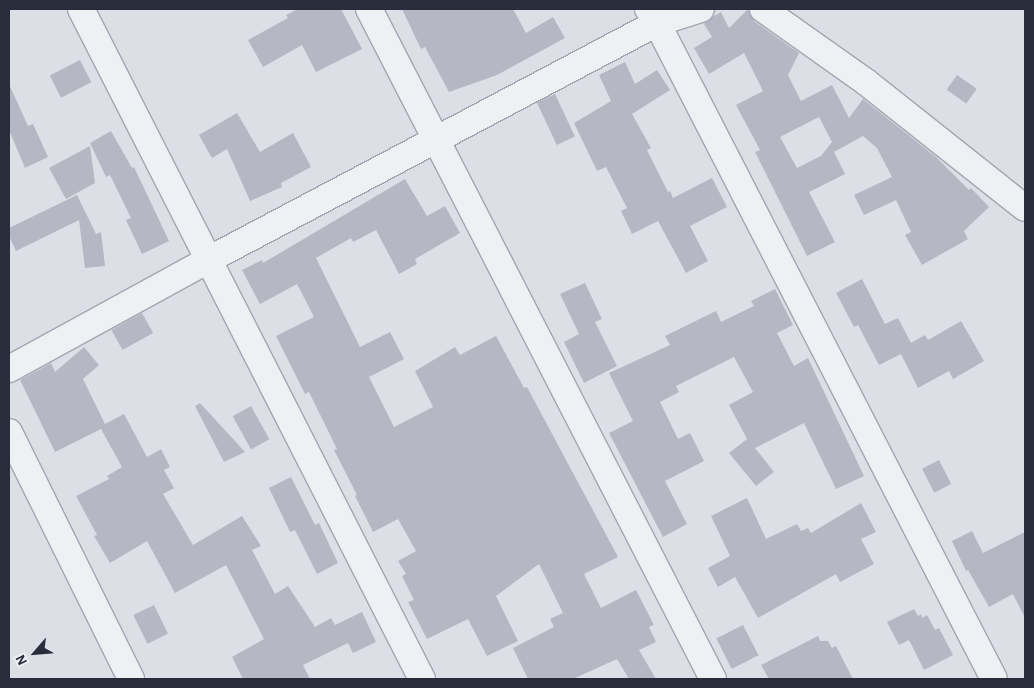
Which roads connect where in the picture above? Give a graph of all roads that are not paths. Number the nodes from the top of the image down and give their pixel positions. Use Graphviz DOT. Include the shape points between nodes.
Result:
graph roads {
  1 [pos="81,9"];
  2 [pos="369,9"];
  3 [pos="701,9"];
  4 [pos="763,9"];
  5 [pos="652,16"];
  6 [pos="436,140"];
  7 [pos="1025,208"];
  8 [pos="210,259"];
  9 [pos="9,368"];
  10 [pos="9,432"];
  11 [pos="132,679"];
  12 [pos="422,679"];
  13 [pos="713,679"];
  14 [pos="994,679"];
  1 -- 8 [label="street"];
  2 -- 6 [label="street"];
  3 -- 5 [label="street"];
  4 -- 7 [label="street" via="866,82"];
  5 -- 6 [label="street"];
  5 -- 14 [label="street"];
  6 -- 8 [label="street"];
  6 -- 13 [label="street"];
  8 -- 9 [label="street"];
  8 -- 12 [label="street"];
  10 -- 11 [label="street"];
}
